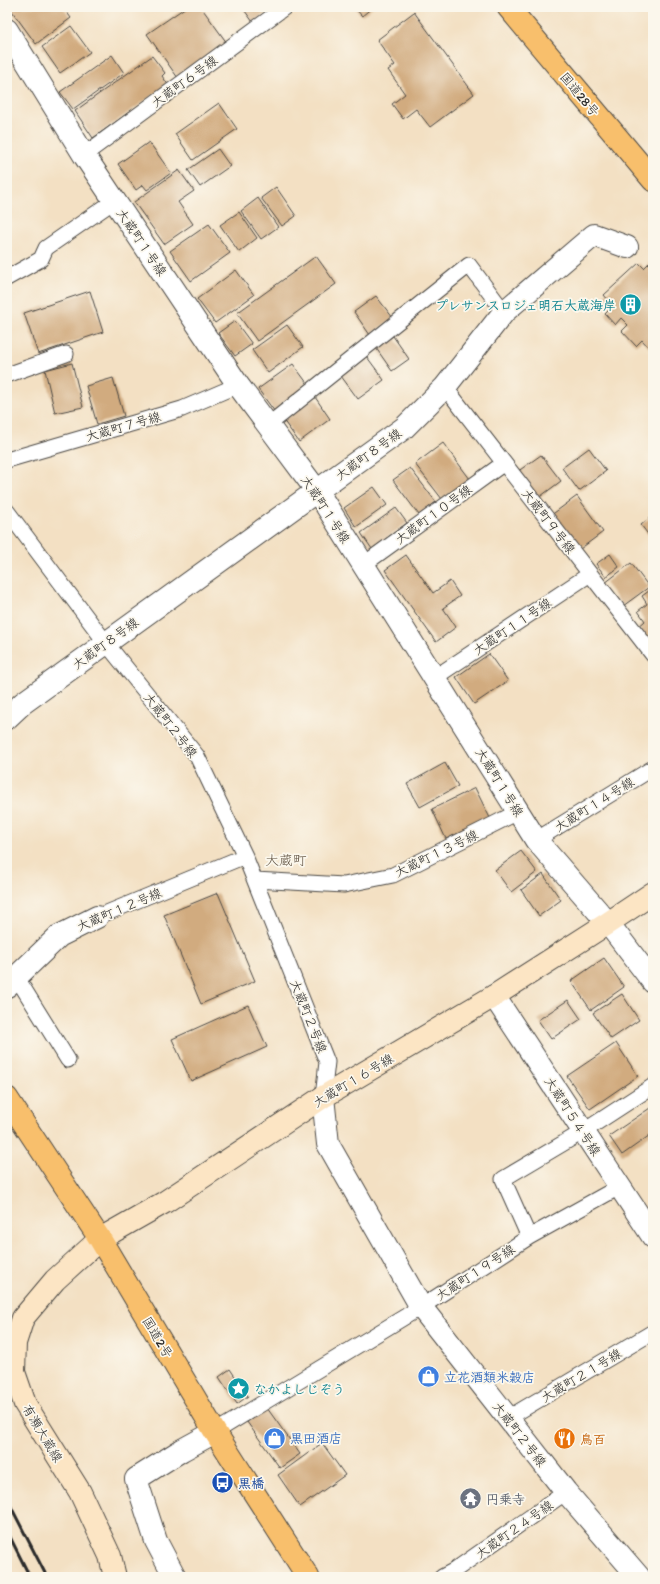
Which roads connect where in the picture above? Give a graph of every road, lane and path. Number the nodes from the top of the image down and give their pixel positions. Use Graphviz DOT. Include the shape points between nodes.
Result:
graph roads {
  1 [pos="284,7"];
  2 [pos="508,7"];
  3 [pos="8,35"];
  4 [pos="84,154"];
  5 [pos="653,180"];
  6 [pos="114,201"];
  7 [pos="627,247"];
  8 [pos="7,278"];
  9 [pos="504,312"];
  10 [pos="66,354"];
  11 [pos="7,375"];
  12 [pos="238,385"];
  13 [pos="446,387"];
  14 [pos="268,426"];
  15 [pos="7,460"];
  16 [pos="504,463"];
  17 [pos="317,491"];
  18 [pos="7,511"];
  19 [pos="363,565"];
  20 [pos="590,574"];
  21 [pos="106,643"];
  22 [pos="653,655"];
  23 [pos="434,678"];
  24 [pos="7,718"];
  25 [pos="653,768"];
  26 [pos="518,812"];
  27 [pos="536,840"];
  28 [pos="245,856"];
  29 [pos="255,880"];
  30 [pos="653,893"];
  31 [pos="97,917"];
  32 [pos="608,924"];
  33 [pos="12,982"];
  34 [pos="653,982"];
  35 [pos="494,996"];
  36 [pos="68,1060"];
  37 [pos="653,1086"];
  38 [pos="323,1097"];
  39 [pos="7,1098"];
  40 [pos="584,1132"];
  41 [pos="619,1186"];
  42 [pos="530,1237"];
  43 [pos="653,1237"];
  44 [pos="100,1239"];
  45 [pos="421,1307"];
  46 [pos="653,1332"];
  47 [pos="508,1418"];
  48 [pos="215,1432"];
  49 [pos="566,1492"];
  50 [pos="115,1577"];
  51 [pos="175,1577"];
  52 [pos="308,1577"];
  53 [pos="442,1577"];
  54 [pos="639,1577"];
  1 -- 4 [label="lane, 大蔵町６号線"];
  2 -- 5 [label="highway, 国道28号"];
  3 -- 4 [label="street, 大蔵町１号線"];
  4 -- 6 [label="street, 大蔵町１号線"];
  6 -- 8 [label="lane" via="46,248 41,260"];
  6 -- 12 [label="street, 大蔵町１号線"];
  7 -- 9 [label="street, 大蔵町８号線" via="594,235"];
  9 -- 13 [label="street, 大蔵町８号線"];
  9 -- 14 [label="lane" via="469,265"];
  10 -- 11 [label="lane"];
  12 -- 14 [label="street, 大蔵町１号線"];
  12 -- 15 [label="lane, 大蔵町７号線" via="182,408"];
  13 -- 16 [label="lane, 大蔵町９号線"];
  13 -- 17 [label="street, 大蔵町８号線" via="404,428"];
  14 -- 17 [label="street, 大蔵町１号線"];
  16 -- 19 [label="lane, 大蔵町１０号線"];
  16 -- 20 [label="lane, 大蔵町９号線"];
  17 -- 19 [label="street, 大蔵町１号線"];
  17 -- 21 [label="street, 大蔵町８号線"];
  18 -- 21 [label="lane, 大蔵町２号線"];
  19 -- 23 [label="street, 大蔵町１号線"];
  20 -- 22 [label="lane, 大蔵町９号線"];
  20 -- 23 [label="lane, 大蔵町１１号線"];
  21 -- 24 [label="street, 大蔵町８号線" via="23,703"];
  21 -- 28 [label="lane, 大蔵町２号線" via="197,756"];
  23 -- 26 [label="street, 大蔵町１号線"];
  25 -- 27 [label="lane, 大蔵町１４号線"];
  26 -- 27 [label="street, 大蔵町１号線"];
  26 -- 29 [label="lane, 大蔵町１３号線" via="393,875 344,884"];
  27 -- 32 [label="street, 大蔵町１号線"];
  28 -- 29 [label="lane, 大蔵町２号線"];
  28 -- 31 [label="lane, 大蔵町１２号線"];
  29 -- 38 [label="lane, 大蔵町２号線" via="326,1062"];
  30 -- 32 [label="street, 大蔵町１６号線"];
  31 -- 33 [label="street, 大蔵町１２号線" via="59,936"];
  32 -- 34 [label="street, 大蔵町１号線"];
  32 -- 35 [label="street, 大蔵町１６号線"];
  33 -- 36 [label="lane"];
  35 -- 38 [label="street, 大蔵町１６号線"];
  35 -- 40 [label="street, 大蔵町５４号線"];
  37 -- 40 [label="lane, 大蔵町１９号線"];
  38 -- 44 [label="street, 大蔵町１６号線" via="165,1202"];
  38 -- 45 [label="street, 大蔵町２号線" via="328,1144"];
  39 -- 44 [label="highway, 国道2号"];
  40 -- 41 [label="street, 大蔵町５４号線"];
  40 -- 42 [label="lane, 大蔵町１９号線" via="503,1179"];
  41 -- 42 [label="lane"];
  41 -- 43 [label="street, 大蔵町５４号線"];
  42 -- 45 [label="lane, 大蔵町１９号線"];
  44 -- 48 [label="highway, 国道2号"];
  44 -- 50 [label="street, 有瀬大蔵線" via="55,1280 23,1318 15,1343 14,1372 25,1404 80,1492 110,1556"];
  45 -- 47 [label="street, 大蔵町２号線"];
  45 -- 48 [label="lane, 大蔵町１９号線"];
  46 -- 47 [label="lane, 大蔵町２１号線"];
  47 -- 49 [label="street, 大蔵町２号線"];
  48 -- 51 [label="street" via="136,1479 156,1541"];
  48 -- 52 [label="highway, 国道2号"];
  49 -- 53 [label="lane, 大蔵町２４号線"];
  49 -- 54 [label="street, 大蔵町２号線"];
}
